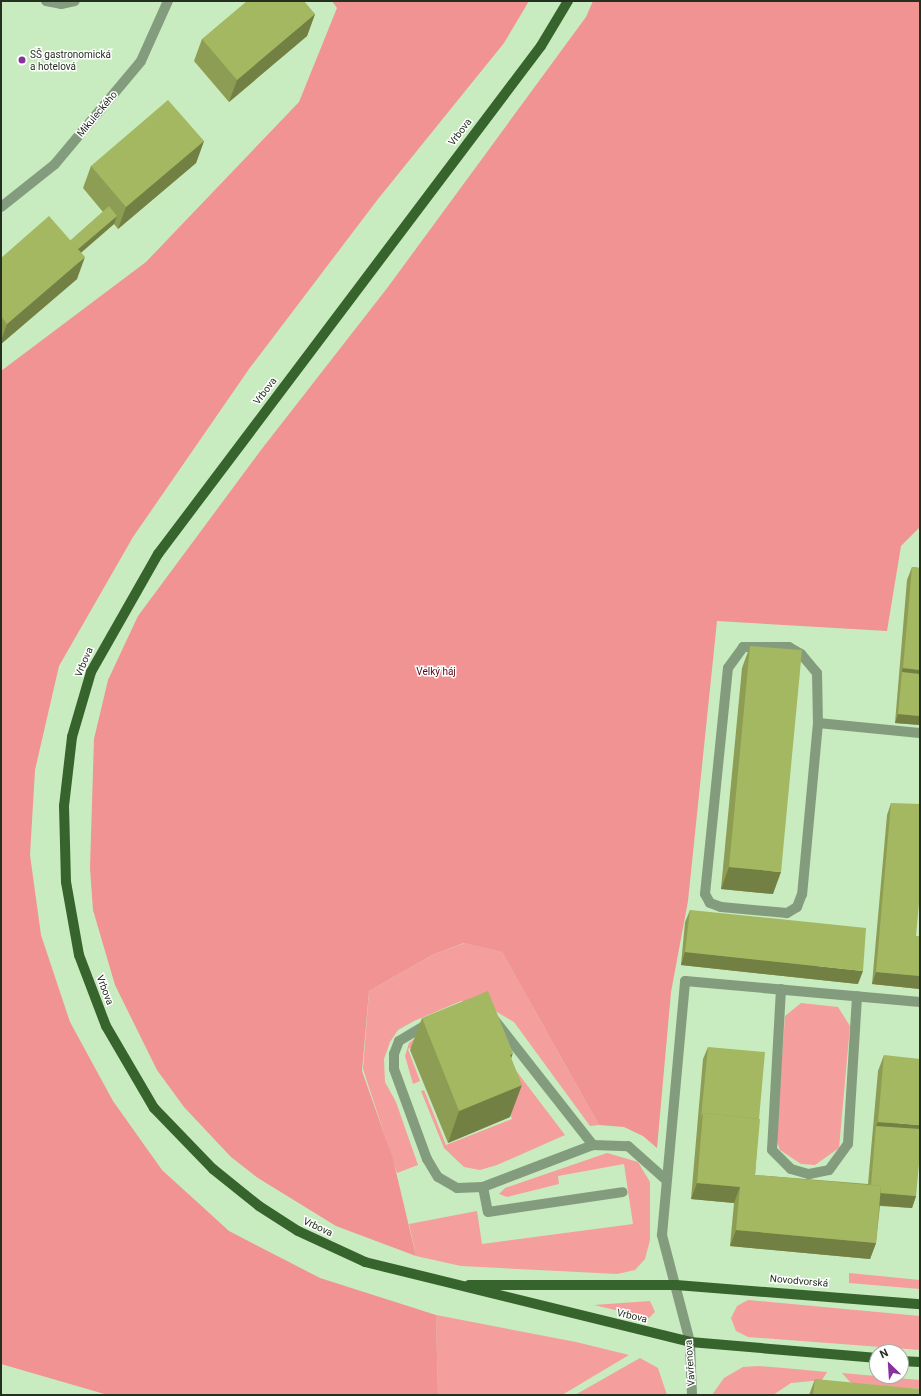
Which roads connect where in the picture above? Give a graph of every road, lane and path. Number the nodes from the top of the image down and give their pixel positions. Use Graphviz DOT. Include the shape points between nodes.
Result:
graph roads {
  1 [pos="46,1"];
  2 [pos="75,1"];
  3 [pos="168,1"];
  4 [pos="568,1"];
  5 [pos="1,207"];
  6 [pos="818,723"];
  7 [pos="920,733"];
  8 [pos="782,989"];
  9 [pos="857,996"];
  10 [pos="920,1002"];
  11 [pos="483,1013"];
  12 [pos="442,1017"];
  13 [pos="593,1145"];
  14 [pos="665,1179"];
  15 [pos="483,1187"];
  16 [pos="623,1192"];
  17 [pos="676,1285"];
  18 [pos="451,1286"];
  19 [pos="920,1304"];
  20 [pos="690,1342"];
  21 [pos="869,1357"];
  22 [pos="909,1361"];
  23 [pos="920,1362"];
  24 [pos="692,1395"];
  1 -- 2 [label="street" via="61,4"];
  3 -- 5 [label="street, Mikuleckého" via="141,61 55,164"];
  4 -- 18 [label="main road, Vrbova" via="541,46 158,554 91,672 72,737 64,806 66,882 79,955 106,1026 154,1108 213,1169 258,1206 298,1231 365,1262"];
  6 -- 6 [label="street" via="802,894 797,907 787,913 721,907 710,903 705,894 728,668 743,647 789,647 801,654 817,673"];
  6 -- 7 [label="street"];
  8 -- 9 [label="street"];
  8 -- 9 [label="street" via="772,1150 791,1169 809,1174 829,1170 848,1144"];
  8 -- 14 [label="street, Vavřenova" via="685,981"];
  9 -- 10 [label="street"];
  11 -- 13 [label="street" via="506,1030"];
  12 -- 15 [label="street" via="400,1041 394,1054 394,1069 427,1159 438,1177 456,1188"];
  13 -- 14 [label="street" via="628,1146"];
  13 -- 15 [label="street"];
  14 -- 17 [label="street, Vavřenova" via="662,1235"];
  15 -- 16 [label="street" via="488,1212"];
  17 -- 18 [label="main road, Vrbova"];
  17 -- 19 [label="main road, Novodvorská"];
  17 -- 20 [label="street, Vavřenova"];
  18 -- 20 [label="main road, Vrbova"];
  20 -- 21 [label="main road"];
  20 -- 24 [label="street, Vavřenova"];
  22 -- 23 [label="main road"];
}
